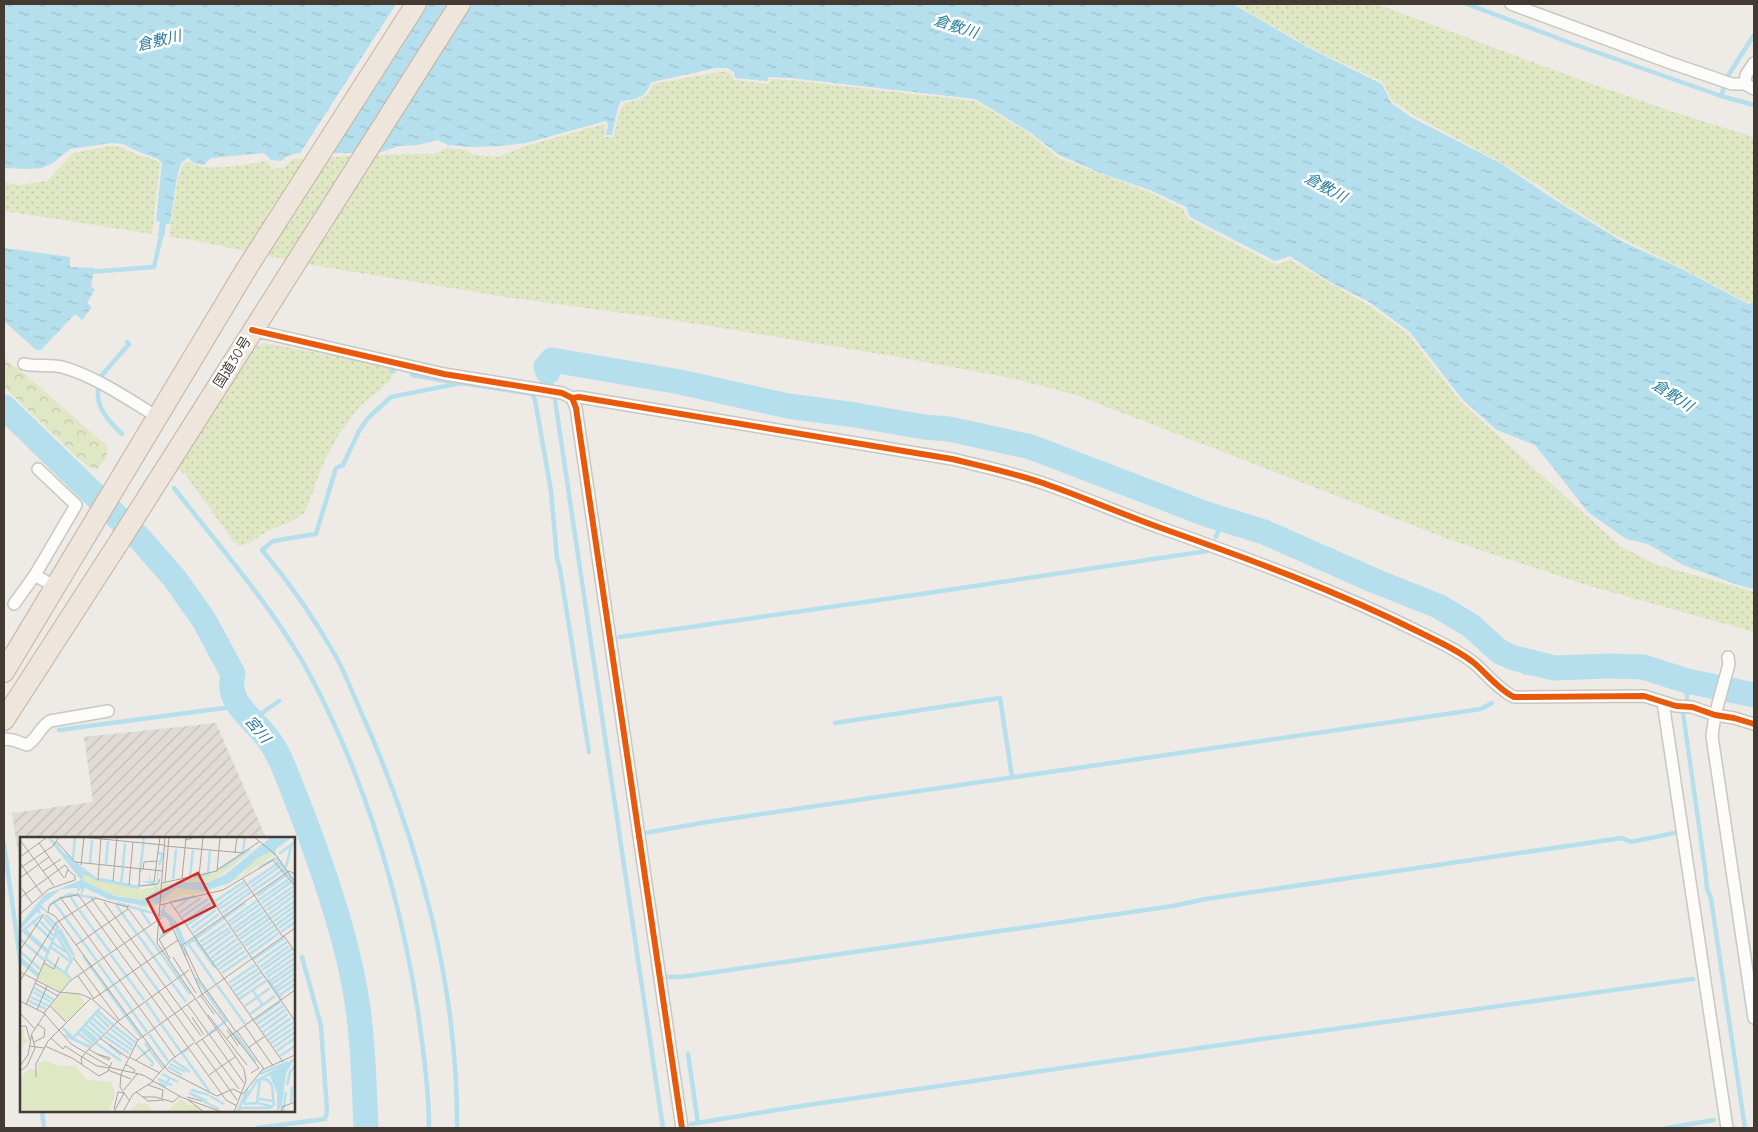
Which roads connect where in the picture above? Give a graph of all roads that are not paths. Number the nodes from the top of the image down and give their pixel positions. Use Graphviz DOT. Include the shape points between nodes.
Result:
graph roads {
  1 [pos="416,4"];
  2 [pos="460,4"];
  3 [pos="1512,4"];
  4 [pos="1754,63"];
  5 [pos="1750,86"];
  6 [pos="252,330"];
  7 [pos="24,364"];
  8 [pos="572,398"];
  9 [pos="156,416"];
  10 [pos="38,469"];
  11 [pos="35,575"];
  12 [pos="54,587"];
  13 [pos="80,602"];
  14 [pos="14,604"];
  15 [pos="1728,657"];
  16 [pos="4,672"];
  17 [pos="1663,702"];
  18 [pos="108,711"];
  19 [pos="1716,712"];
  20 [pos="4,720"];
  21 [pos="1754,724"];
  22 [pos="4,739"];
  23 [pos="1754,1018"];
  24 [pos="682,1128"];
  25 [pos="1727,1128"];
  1 -- 9 [label="highway"];
  2 -- 6 [label="highway, 国道30号"];
  3 -- 5 [label="street" via="1668,62 1727,82"];
  4 -- 5 [label="street" via="1746,75"];
  6 -- 8 [label="street" via="444,374 562,393"];
  6 -- 13 [label="highway, 国道30号"];
  7 -- 9 [label="street" via="76,372 120,393"];
  8 -- 17 [label="street" via="952,460 1025,478 1276,569 1404,624 1472,661 1514,697 1644,696"];
  8 -- 24 [label="street" via="578,418"];
  9 -- 12 [label="highway"];
  10 -- 11 [label="street" via="76,505"];
  11 -- 12 [label="street"];
  11 -- 14 [label="street"];
  12 -- 13 [label="highway"];
  12 -- 16 [label="highway"];
  13 -- 20 [label="highway, 国道30号"];
  15 -- 19 [label="street"];
  17 -- 19 [label="street"];
  17 -- 25 [label="street"];
  18 -- 22 [label="street" via="50,721 27,745"];
  19 -- 21 [label="street"];
  19 -- 23 [label="street" via="1712,736"];
}
